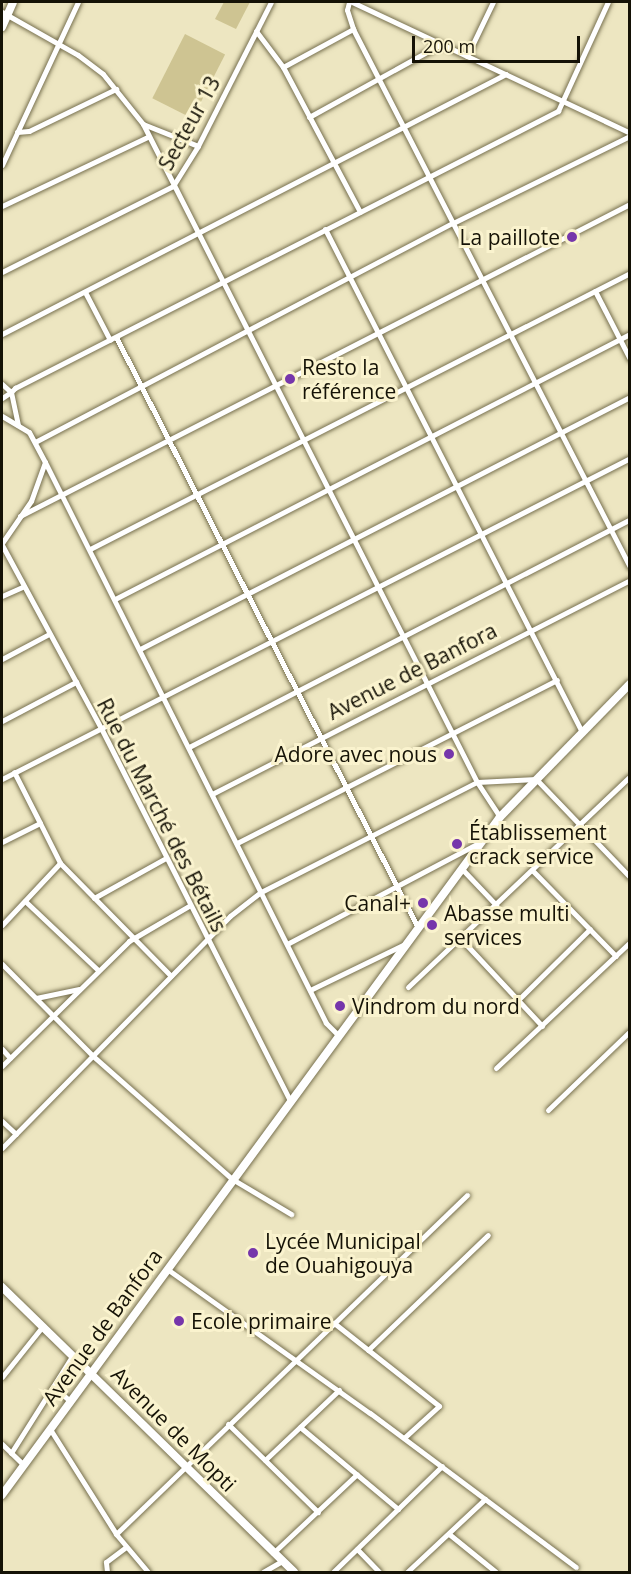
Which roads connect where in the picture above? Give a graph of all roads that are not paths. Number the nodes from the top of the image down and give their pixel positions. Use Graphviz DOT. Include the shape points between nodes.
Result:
graph roads {
  1 [pos="13,2"];
  2 [pos="78,2"];
  3 [pos="271,2"];
  4 [pos="351,2"];
  5 [pos="493,2"];
  6 [pos="608,2"];
  7 [pos="4,13"];
  8 [pos="2,27"];
  9 [pos="353,29"];
  10 [pos="256,31"];
  11 [pos="60,41"];
  12 [pos="441,44"];
  13 [pos="467,56"];
  14 [pos="283,67"];
  15 [pos="506,74"];
  16 [pos="379,79"];
  17 [pos="116,89"];
  18 [pos="563,101"];
  19 [pos="309,117"];
  20 [pos="143,124"];
  21 [pos="403,126"];
  22 [pos="17,132"];
  23 [pos="630,134"];
  24 [pos="147,137"];
  25 [pos="198,146"];
  26 [pos="332,164"];
  27 [pos="2,165"];
  28 [pos="429,177"];
  29 [pos="173,186"];
  30 [pos="630,204"];
  31 [pos="2,206"];
  32 [pos="360,212"];
  33 [pos="453,222"];
  34 [pos="325,229"];
  35 [pos="198,235"];
  36 [pos="2,272"];
  37 [pos="630,273"];
  38 [pos="350,277"];
  39 [pos="482,280"];
  40 [pos="222,282"];
  41 [pos="595,291"];
  42 [pos="85,292"];
  43 [pos="248,332"];
  44 [pos="379,333"];
  45 [pos="2,334"];
  46 [pos="510,334"];
  47 [pos="630,334"];
  48 [pos="113,338"];
  49 [pos="619,339"];
  50 [pos="630,359"];
  51 [pos="535,382"];
  52 [pos="2,384"];
  53 [pos="275,386"];
  54 [pos="141,387"];
  55 [pos="408,389"];
  56 [pos="11,392"];
  57 [pos="630,397"];
  58 [pos="2,398"];
  59 [pos="2,416"];
  60 [pos="18,424"];
  61 [pos="560,432"];
  62 [pos="431,436"];
  63 [pos="168,440"];
  64 [pos="303,441"];
  65 [pos="35,442"];
  66 [pos="630,458"];
  67 [pos="45,462"];
  68 [pos="585,481"];
  69 [pos="457,485"];
  70 [pos="327,489"];
  71 [pos="63,495"];
  72 [pos="196,495"];
  73 [pos="20,516"];
  74 [pos="630,519"];
  75 [pos="610,529"];
  76 [pos="482,532"];
  77 [pos="354,539"];
  78 [pos="223,542"];
  79 [pos="2,544"];
  80 [pos="90,549"];
  81 [pos="630,567"];
  82 [pos="630,580"];
  83 [pos="507,582"];
  84 [pos="24,586"];
  85 [pos="377,587"];
  86 [pos="248,593"];
  87 [pos="2,596"];
  88 [pos="115,599"];
  89 [pos="532,630"];
  90 [pos="49,634"];
  91 [pos="403,636"];
  92 [pos="271,641"];
  93 [pos="140,649"];
  94 [pos="2,659"];
  95 [pos="557,680"];
  96 [pos="76,682"];
  97 [pos="427,684"];
  98 [pos="630,684"];
  99 [pos="297,691"];
  100 [pos="163,696"];
  101 [pos="2,721"];
  102 [pos="101,728"];
  103 [pos="582,732"];
  104 [pos="452,734"];
  105 [pos="321,738"];
  106 [pos="189,747"];
  107 [pos="14,772"];
  108 [pos="2,779"];
  109 [pos="536,779"];
  110 [pos="627,779"];
  111 [pos="477,782"];
  112 [pos="630,786"];
  113 [pos="346,787"];
  114 [pos="212,794"];
  115 [pos="500,818"];
  116 [pos="40,823"];
  117 [pos="579,825"];
  118 [pos="371,836"];
  119 [pos="483,840"];
  120 [pos="2,842"];
  121 [pos="237,843"];
  122 [pos="166,858"];
  123 [pos="60,863"];
  124 [pos="462,869"];
  125 [pos="532,870"];
  126 [pos="630,877"];
  127 [pos="397,886"];
  128 [pos="261,892"];
  129 [pos="94,898"];
  130 [pos="25,901"];
  131 [pos="496,905"];
  132 [pos="189,906"];
  133 [pos="2,925"];
  134 [pos="418,928"];
  135 [pos="590,929"];
  136 [pos="134,938"];
  137 [pos="461,939"];
  138 [pos="206,940"];
  139 [pos="630,942"];
  140 [pos="407,943"];
  141 [pos="287,944"];
  142 [pos="616,956"];
  143 [pos="2,964"];
  144 [pos="98,970"];
  145 [pos="171,976"];
  146 [pos="408,987"];
  147 [pos="81,989"];
  148 [pos="310,990"];
  149 [pos="36,998"];
  150 [pos="518,1000"];
  151 [pos="54,1017"];
  152 [pos="542,1026"];
  153 [pos="630,1032"];
  154 [pos="338,1035"];
  155 [pos="2,1049"];
  156 [pos="93,1056"];
  157 [pos="10,1058"];
  158 [pos="2,1066"];
  159 [pos="496,1068"];
  160 [pos="291,1100"];
  161 [pos="548,1110"];
  162 [pos="2,1122"];
  163 [pos="16,1134"];
  164 [pos="2,1148"];
  165 [pos="232,1179"];
  166 [pos="467,1195"];
  167 [pos="291,1214"];
  168 [pos="488,1235"];
  169 [pos="167,1269"];
  170 [pos="2,1287"];
  171 [pos="334,1323"];
  172 [pos="42,1327"];
  173 [pos="368,1350"];
  174 [pos="73,1355"];
  175 [pos="295,1360"];
  176 [pos="91,1372"];
  177 [pos="2,1374"];
  178 [pos="54,1388"];
  179 [pos="339,1390"];
  180 [pos="70,1401"];
  181 [pos="228,1424"];
  182 [pos="300,1427"];
  183 [pos="50,1429"];
  184 [pos="404,1438"];
  185 [pos="2,1444"];
  186 [pos="11,1453"];
  187 [pos="265,1460"];
  188 [pos="24,1465"];
  189 [pos="184,1466"];
  190 [pos="442,1466"];
  191 [pos="357,1474"];
  192 [pos="2,1495"];
  193 [pos="485,1499"];
  194 [pos="398,1509"];
  195 [pos="318,1512"];
  196 [pos="116,1534"];
  197 [pos="448,1534"];
  198 [pos="126,1547"];
  199 [pos="357,1549"];
  200 [pos="273,1553"];
  201 [pos="282,1561"];
  202 [pos="574,1571"];
  203 [pos="107,1572"];
  204 [pos="148,1572"];
  205 [pos="263,1572"];
  206 [pos="294,1572"];
  207 [pos="333,1572"];
  208 [pos="380,1572"];
  209 [pos="407,1572"];
  210 [pos="496,1572"];
  1 -- 7 [label="main road"];
  2 -- 11 [label="street"];
  3 -- 10 [label="street, Secteur 13"];
  4 -- 9 [label="street" via="347,10"];
  4 -- 12 [label="street"];
  5 -- 13 [label="street"];
  6 -- 18 [label="street"];
  7 -- 8 [label="main road"];
  7 -- 11 [label="street"];
  9 -- 14 [label="street"];
  9 -- 16 [label="street"];
  10 -- 14 [label="street"];
  10 -- 25 [label="street, Secteur 13"];
  11 -- 17 [label="street"];
  11 -- 22 [label="street"];
  12 -- 13 [label="street"];
  12 -- 16 [label="street"];
  13 -- 15 [label="street"];
  14 -- 19 [label="street"];
  15 -- 18 [label="street"];
  15 -- 21 [label="street"];
  16 -- 19 [label="street"];
  16 -- 21 [label="street"];
  17 -- 20 [label="street"];
  17 -- 22 [label="street" via="29,131"];
  18 -- 23 [label="street"];
  18 -- 28 [label="street" via="558,111"];
  19 -- 26 [label="street"];
  20 -- 24 [label="street"];
  20 -- 25 [label="street"];
  21 -- 26 [label="street"];
  21 -- 28 [label="street"];
  22 -- 27 [label="street"];
  23 -- 33 [label="street"];
  24 -- 29 [label="street"];
  24 -- 31 [label="street"];
  25 -- 29 [label="street, Secteur 13"];
  26 -- 32 [label="street"];
  26 -- 35 [label="street"];
  28 -- 32 [label="street"];
  28 -- 33 [label="street"];
  29 -- 35 [label="street"];
  29 -- 36 [label="street, Secteur 13"];
  30 -- 39 [label="street"];
  32 -- 34 [label="street"];
  33 -- 38 [label="street"];
  33 -- 39 [label="street"];
  34 -- 38 [label="street"];
  34 -- 40 [label="street"];
  35 -- 40 [label="street"];
  35 -- 42 [label="street"];
  37 -- 41 [label="street"];
  38 -- 43 [label="street"];
  38 -- 44 [label="street"];
  39 -- 44 [label="street"];
  39 -- 46 [label="street"];
  40 -- 43 [label="street"];
  40 -- 48 [label="street"];
  41 -- 46 [label="street"];
  41 -- 49 [label="street"];
  42 -- 45 [label="street"];
  42 -- 48 [label="street"];
  43 -- 53 [label="street"];
  43 -- 54 [label="street"];
  44 -- 53 [label="street"];
  44 -- 55 [label="street"];
  46 -- 51 [label="street"];
  46 -- 55 [label="street"];
  47 -- 49 [label="street"];
  48 -- 54 [label="street"];
  48 -- 56 [label="street"];
  49 -- 50 [label="street"];
  49 -- 51 [label="street"];
  51 -- 61 [label="street"];
  51 -- 62 [label="street"];
  52 -- 56 [label="street"];
  53 -- 63 [label="street"];
  53 -- 64 [label="street"];
  54 -- 63 [label="street"];
  54 -- 65 [label="street"];
  55 -- 62 [label="street"];
  55 -- 64 [label="street"];
  56 -- 58 [label="street"];
  56 -- 60 [label="street"];
  57 -- 61 [label="street"];
  59 -- 60 [label="street"];
  60 -- 65 [label="street"];
  61 -- 68 [label="street"];
  61 -- 69 [label="street"];
  62 -- 69 [label="street"];
  62 -- 70 [label="street"];
  63 -- 71 [label="street"];
  63 -- 72 [label="street"];
  64 -- 70 [label="street"];
  64 -- 72 [label="street"];
  65 -- 67 [label="street"];
  66 -- 68 [label="street"];
  67 -- 71 [label="street"];
  67 -- 73 [label="street" via="39,484"];
  68 -- 75 [label="street"];
  68 -- 76 [label="street"];
  69 -- 76 [label="street"];
  69 -- 77 [label="street"];
  70 -- 77 [label="street"];
  70 -- 78 [label="street"];
  71 -- 73 [label="street"];
  71 -- 80 [label="street"];
  72 -- 78 [label="street"];
  72 -- 80 [label="street"];
  73 -- 79 [label="street"];
  74 -- 75 [label="street"];
  75 -- 81 [label="street"];
  75 -- 83 [label="street"];
  76 -- 83 [label="street"];
  76 -- 85 [label="street"];
  77 -- 85 [label="street"];
  77 -- 86 [label="street"];
  78 -- 86 [label="street"];
  78 -- 88 [label="street"];
  79 -- 84 [label="street, Rue du Marché des Bétails"];
  80 -- 88 [label="street"];
  82 -- 89 [label="street, Avenue de Banfora"];
  83 -- 89 [label="street"];
  83 -- 91 [label="street"];
  84 -- 87 [label="street"];
  84 -- 90 [label="street, Rue du Marché des Bétails"];
  85 -- 91 [label="street"];
  85 -- 92 [label="street"];
  86 -- 92 [label="street"];
  86 -- 93 [label="street"];
  88 -- 93 [label="street"];
  89 -- 95 [label="street"];
  89 -- 97 [label="street, Avenue de Banfora"];
  90 -- 94 [label="street"];
  90 -- 96 [label="street, Rue du Marché des Bétails"];
  91 -- 97 [label="street"];
  91 -- 99 [label="street"];
  92 -- 99 [label="street"];
  92 -- 100 [label="street"];
  93 -- 100 [label="street"];
  95 -- 103 [label="street"];
  95 -- 104 [label="street"];
  96 -- 101 [label="street"];
  96 -- 102 [label="street, Rue du Marché des Bétails"];
  97 -- 104 [label="street"];
  97 -- 105 [label="street, Avenue de Banfora"];
  98 -- 103 [label="main road, Avenue de Banfora"];
  99 -- 105 [label="street"];
  99 -- 106 [label="street"];
  100 -- 102 [label="street"];
  100 -- 106 [label="street"];
  102 -- 107 [label="street"];
  102 -- 122 [label="street, Rue du Marché des Bétails"];
  103 -- 109 [label="main road, Avenue de Banfora"];
  104 -- 111 [label="street"];
  104 -- 113 [label="street"];
  105 -- 113 [label="street"];
  105 -- 114 [label="street, Avenue de Banfora"];
  106 -- 114 [label="street"];
  107 -- 108 [label="street"];
  107 -- 116 [label="street"];
  109 -- 111 [label="street"];
  109 -- 115 [label="main road, Avenue de Banfora"];
  109 -- 117 [label="street"];
  110 -- 112 [label="street"];
  110 -- 117 [label="street"];
  111 -- 115 [label="street"];
  111 -- 118 [label="street"];
  113 -- 118 [label="street"];
  113 -- 121 [label="street"];
  114 -- 121 [label="street"];
  115 -- 119 [label="main road, Avenue de Banfora"];
  116 -- 120 [label="street"];
  116 -- 123 [label="street"];
  117 -- 125 [label="street"];
  117 -- 126 [label="street"];
  118 -- 127 [label="street"];
  118 -- 128 [label="street"];
  119 -- 124 [label="main road, Avenue de Banfora"];
  119 -- 127 [label="street, Avenue de Banfora"];
  121 -- 128 [label="street"];
  122 -- 129 [label="street"];
  122 -- 132 [label="street, Rue du Marché des Bétails"];
  123 -- 129 [label="street"];
  123 -- 130 [label="street"];
  124 -- 131 [label="street"];
  124 -- 134 [label="main road, Avenue de Banfora"];
  125 -- 131 [label="street"];
  125 -- 135 [label="street"];
  127 -- 134 [label="street"];
  127 -- 141 [label="street, Avenue de Banfora"];
  128 -- 138 [label="street"];
  128 -- 141 [label="street"];
  129 -- 136 [label="street"];
  130 -- 133 [label="street"];
  130 -- 144 [label="street"];
  131 -- 137 [label="street"];
  132 -- 136 [label="street"];
  132 -- 138 [label="street, Rue du Marché des Bétails"];
  134 -- 140 [label="main road, Avenue de Banfora"];
  135 -- 142 [label="street"];
  135 -- 150 [label="street"];
  136 -- 144 [label="street"];
  136 -- 145 [label="street"];
  137 -- 146 [label="street"];
  137 -- 150 [label="street"];
  138 -- 145 [label="street"];
  138 -- 160 [label="street, Rue du Marché des Bétails"];
  139 -- 142 [label="street"];
  140 -- 148 [label="street, Avenue de Banfora"];
  140 -- 154 [label="main road, Avenue de Banfora"];
  141 -- 148 [label="street"];
  142 -- 152 [label="street"];
  143 -- 149 [label="street"];
  144 -- 147 [label="street"];
  145 -- 156 [label="street"];
  147 -- 149 [label="street"];
  147 -- 151 [label="street"];
  148 -- 154 [label="street" via="326,1023"];
  149 -- 151 [label="street"];
  150 -- 152 [label="street"];
  151 -- 156 [label="street"];
  151 -- 157 [label="street"];
  152 -- 159 [label="street"];
  153 -- 161 [label="street"];
  154 -- 160 [label="main road, Avenue de Banfora"];
  155 -- 157 [label="street"];
  156 -- 163 [label="street"];
  156 -- 165 [label="street"];
  157 -- 158 [label="street"];
  160 -- 165 [label="main road, Avenue de Banfora"];
  162 -- 163 [label="street"];
  163 -- 164 [label="street"];
  165 -- 167 [label="street"];
  165 -- 169 [label="main road, Avenue de Banfora"];
  166 -- 171 [label="street"];
  168 -- 173 [label="street"];
  169 -- 175 [label="street"];
  169 -- 176 [label="main road, Avenue de Banfora"];
  170 -- 172 [label="main road, Avenue de Mopti"];
  171 -- 173 [label="street"];
  171 -- 175 [label="street"];
  172 -- 174 [label="main road, Avenue de Mopti"];
  172 -- 177 [label="street"];
  173 -- 184 [label="street" via="439,1406"];
  174 -- 176 [label="main road, Avenue de Mopti"];
  174 -- 178 [label="street"];
  175 -- 179 [label="street"];
  175 -- 181 [label="street"];
  176 -- 180 [label="main road, Avenue de Banfora"];
  176 -- 189 [label="main road, Avenue de Mopti"];
  178 -- 180 [label="street"];
  178 -- 186 [label="street"];
  179 -- 182 [label="street"];
  179 -- 184 [label="street"];
  180 -- 183 [label="main road, Avenue de Banfora"];
  181 -- 187 [label="street"];
  181 -- 189 [label="street"];
  182 -- 187 [label="street"];
  182 -- 191 [label="street"];
  183 -- 188 [label="main road, Avenue de Banfora"];
  183 -- 196 [label="street"];
  184 -- 190 [label="street"];
  185 -- 186 [label="street"];
  186 -- 188 [label="street"];
  187 -- 195 [label="street"];
  188 -- 192 [label="main road, Avenue de Banfora"];
  189 -- 196 [label="street"];
  189 -- 200 [label="main road, Avenue de Mopti"];
  190 -- 193 [label="street"];
  190 -- 194 [label="street"];
  191 -- 194 [label="street"];
  191 -- 195 [label="street"];
  193 -- 197 [label="street"];
  193 -- 202 [label="street"];
  194 -- 199 [label="street"];
  195 -- 200 [label="street"];
  196 -- 198 [label="street"];
  197 -- 209 [label="street"];
  197 -- 210 [label="street"];
  198 -- 203 [label="street" via="106,1562"];
  198 -- 204 [label="street"];
  199 -- 207 [label="street"];
  199 -- 208 [label="street"];
  200 -- 201 [label="main road, Avenue de Mopti"];
  201 -- 205 [label="street"];
  201 -- 206 [label="main road, Avenue de Mopti"];
}
